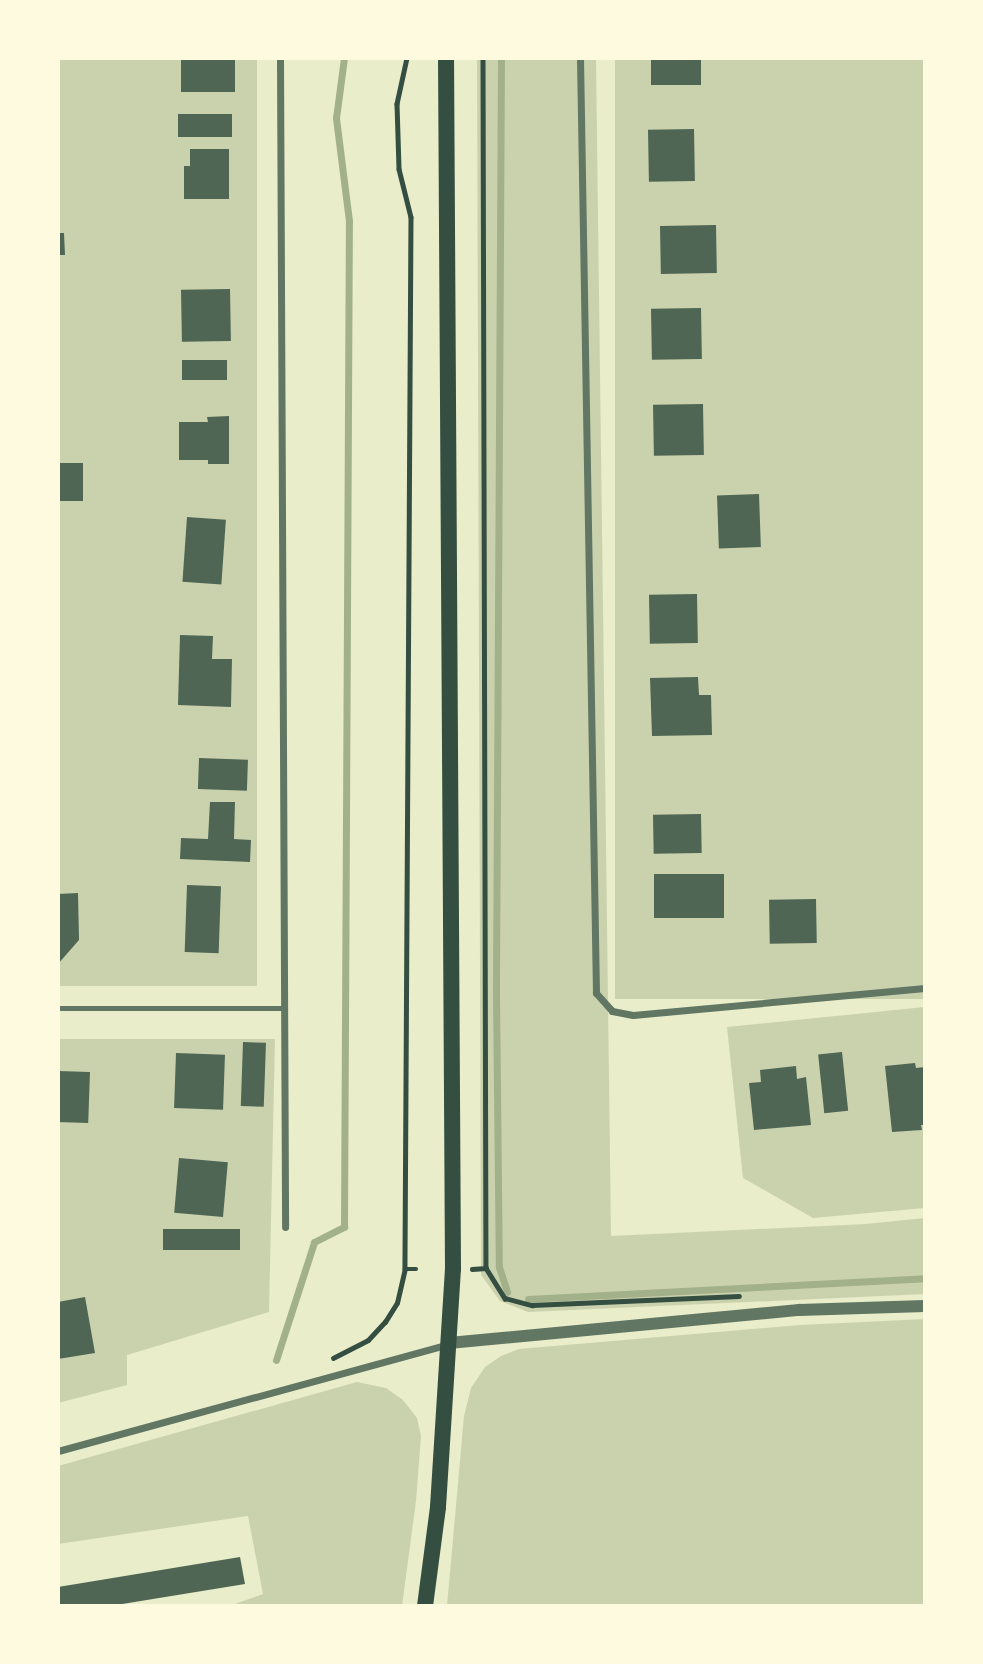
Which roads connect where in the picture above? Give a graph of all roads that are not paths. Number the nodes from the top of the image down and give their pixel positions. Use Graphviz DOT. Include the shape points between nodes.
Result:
graph roads {
  1 [pos="280,58"];
  2 [pos="446,58"];
  3 [pos="580,58"];
  4 [pos="925,988"];
  5 [pos="58,1007"];
  6 [pos="284,1008"];
  7 [pos="285,1227"];
  8 [pos="925,1306"];
  9 [pos="449,1343"];
  10 [pos="58,1451"];
  11 [pos="425,1606"];
  1 -- 6 [label="street"];
  2 -- 9 [label="main road" via="453,1269"];
  3 -- 4 [label="street" via="596,993 612,1011 633,1015"];
  5 -- 6 [label="lane"];
  6 -- 7 [label="street"];
  8 -- 9 [label="street" via="799,1310"];
  9 -- 10 [label="street"];
  9 -- 11 [label="main road" via="438,1507"];
}
